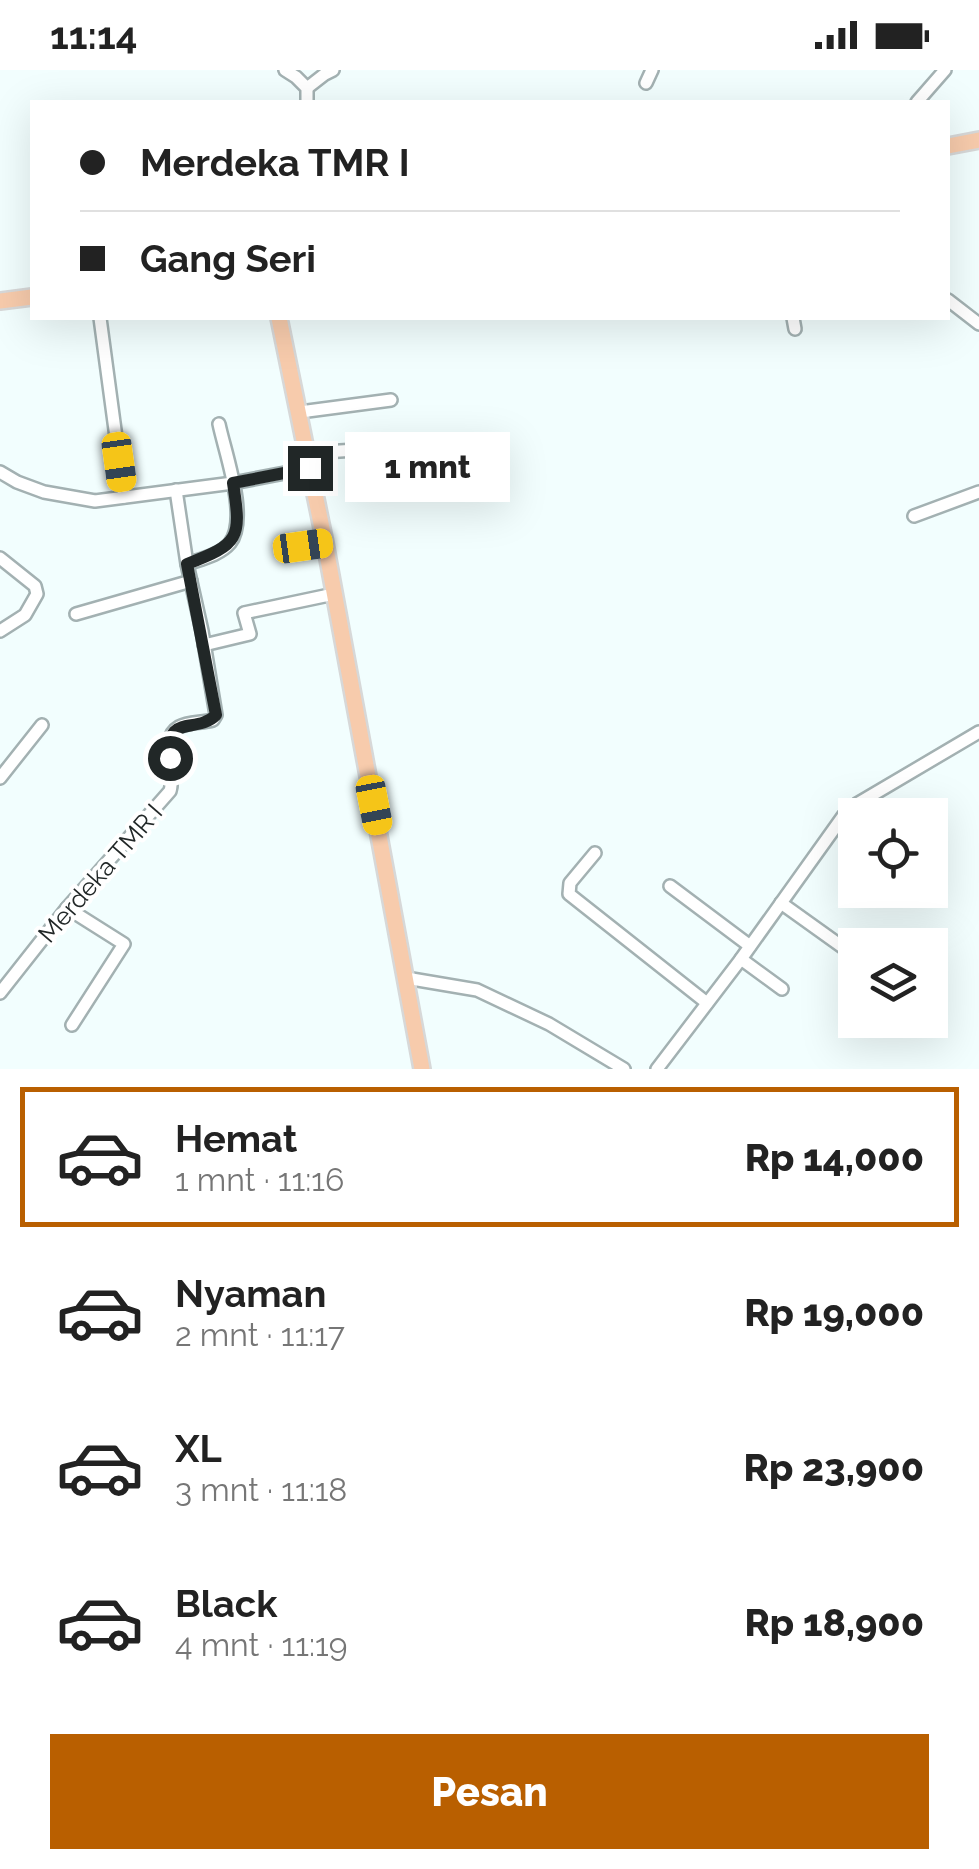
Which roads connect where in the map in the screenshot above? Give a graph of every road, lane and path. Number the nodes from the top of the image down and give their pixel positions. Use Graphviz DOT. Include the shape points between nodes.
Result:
graph roads {
  1 [pos="285,70"];
  2 [pos="652,70"];
  3 [pos="328,71"];
  4 [pos="944,71"];
  5 [pos="646,83"];
  6 [pos="307,88"];
  7 [pos="307,100"];
  8 [pos="919,100"];
  9 [pos="979,140"];
  10 [pos="950,146"];
  11 [pos="30,297"];
  12 [pos="0,302"];
  13 [pos="950,302"];
  14 [pos="100,320"];
  15 [pos="279,320"];
  16 [pos="979,324"];
  17 [pos="391,400"];
  18 [pos="300,412"];
  19 [pos="219,424"];
  20 [pos="356,450"];
  21 [pos="309,460"];
  22 [pos="0,472"];
  23 [pos="233,483"];
  24 [pos="176,490"];
  25 [pos="979,492"];
  26 [pos="124,498"];
  27 [pos="914,516"];
  28 [pos="325,543"];
  29 [pos="303,546"];
  30 [pos="0,558"];
  31 [pos="187,564"];
  32 [pos="191,580"];
  33 [pos="334,594"];
  34 [pos="76,614"];
  35 [pos="0,631"];
  36 [pos="204,645"];
  37 [pos="42,725"];
  38 [pos="979,732"];
  39 [pos="0,778"];
  40 [pos="595,853"];
  41 [pos="670,886"];
  42 [pos="781,902"];
  43 [pos="67,908"];
  44 [pos="838,944"];
  45 [pos="750,946"];
  46 [pos="741,960"];
  47 [pos="406,978"];
  48 [pos="782,990"];
  49 [pos="0,994"];
  50 [pos="708,1003"];
  51 [pos="72,1026"];
  52 [pos="422,1069"];
  53 [pos="624,1069"];
  54 [pos="657,1069"];
  1 -- 6 [label="street"];
  2 -- 5 [label="street"];
  3 -- 6 [label="street"];
  4 -- 8 [label="street"];
  6 -- 7 [label="street"];
  9 -- 10 [label="main road"];
  11 -- 12 [label="main road"];
  13 -- 16 [label="street"];
  14 -- 26 [label="street"];
  15 -- 18 [label="main road"];
  17 -- 18 [label="street"];
  18 -- 21 [label="main road"];
  19 -- 23 [label="street"];
  20 -- 21 [label="street"];
  21 -- 23 [label="street"];
  21 -- 28 [label="main road"];
  22 -- 26 [label="street" via="64,497"];
  23 -- 24 [label="street"];
  23 -- 31 [label="street" via="238,525 232,540"];
  24 -- 26 [label="street"];
  24 -- 31 [label="street"];
  25 -- 27 [label="street"];
  28 -- 29 [label="street"];
  28 -- 33 [label="main road"];
  30 -- 35 [label="street" via="36,586 37,594 25,615"];
  31 -- 32 [label="street"];
  32 -- 34 [label="street"];
  32 -- 36 [label="street"];
  33 -- 36 [label="street" via="244,613 250,634"];
  33 -- 47 [label="main road"];
  36 -- 43 [label="street, Merdeka TMR I" via="216,715 173,732 170,792"];
  37 -- 39 [label="street"];
  38 -- 42 [label="street" via="844,815"];
  40 -- 50 [label="street" via="568,894"];
  41 -- 45 [label="street"];
  42 -- 44 [label="street"];
  42 -- 45 [label="street"];
  43 -- 49 [label="street, Merdeka TMR I"];
  43 -- 51 [label="street" via="124,944"];
  45 -- 46 [label="street"];
  46 -- 48 [label="street"];
  46 -- 50 [label="street"];
  47 -- 52 [label="main road"];
  47 -- 53 [label="street" via="477,990"];
  50 -- 54 [label="street"];
}
